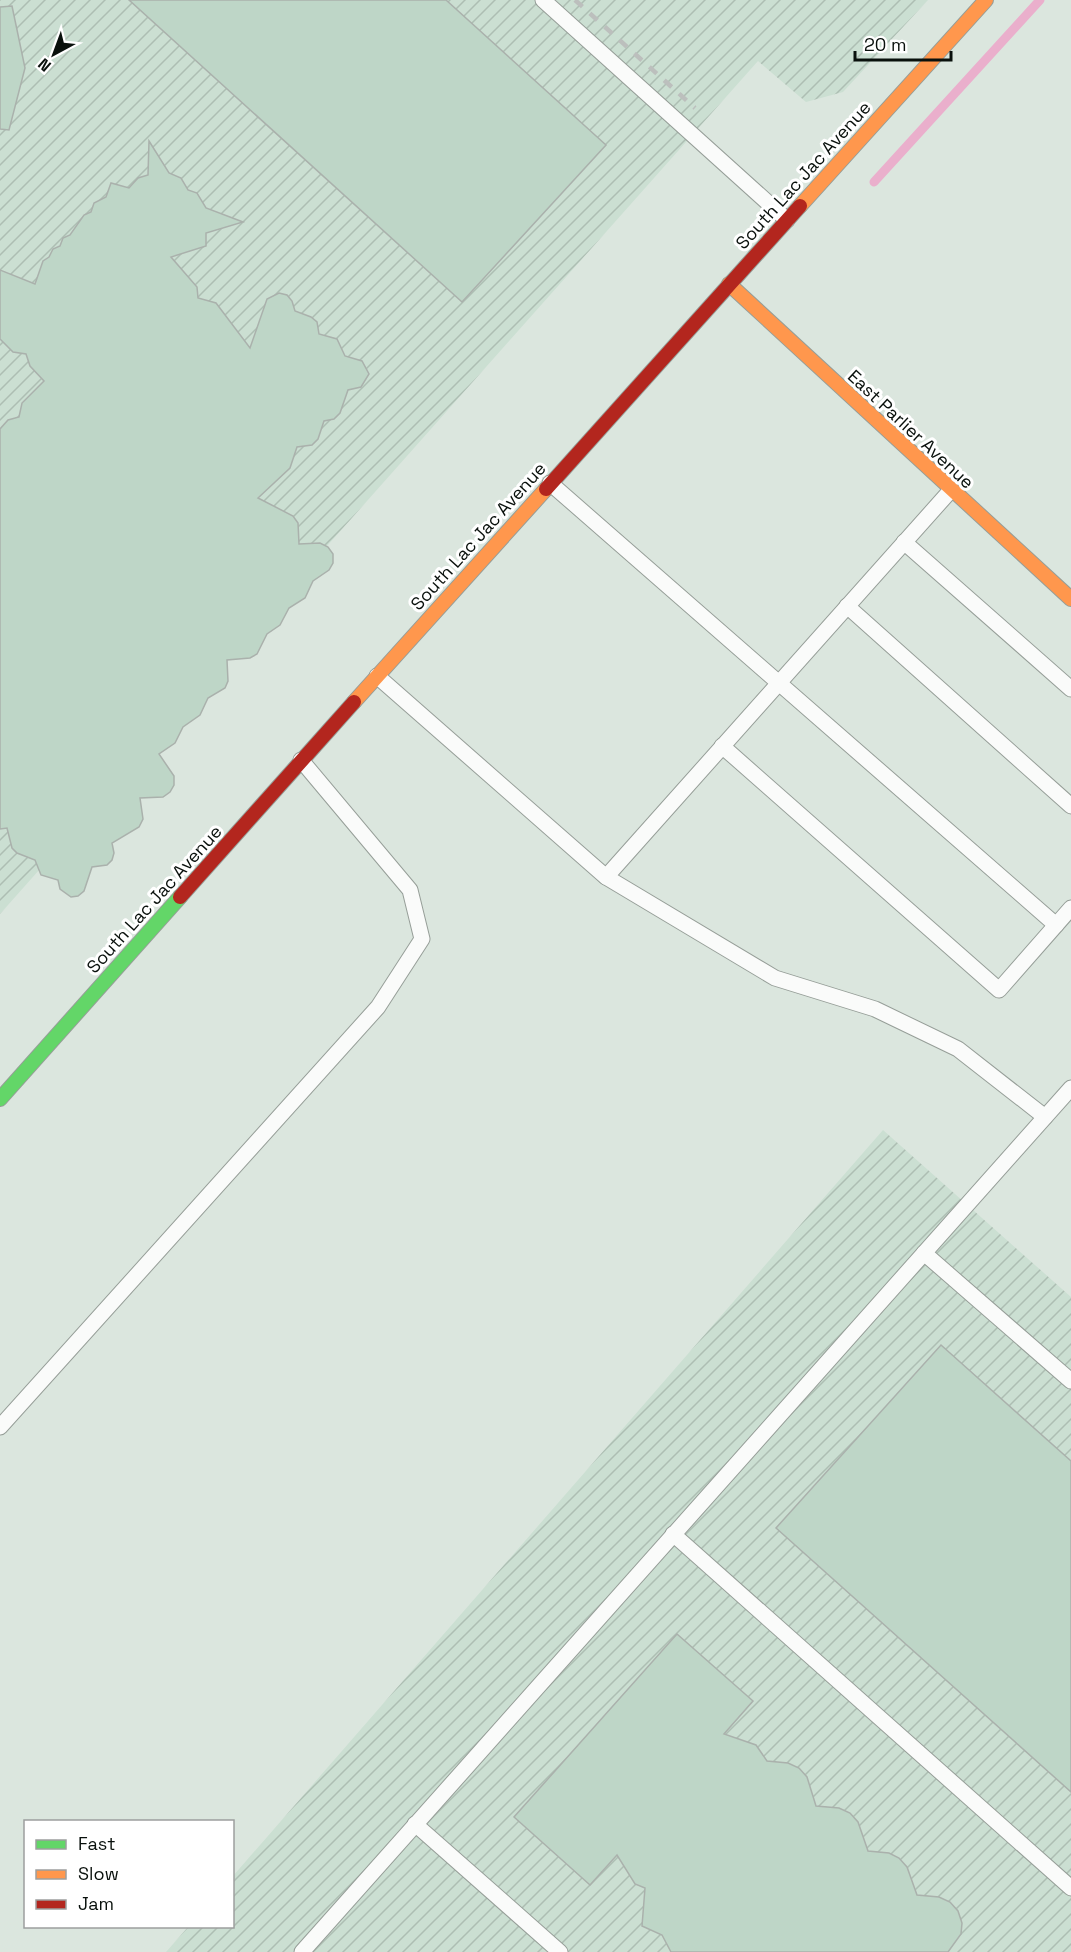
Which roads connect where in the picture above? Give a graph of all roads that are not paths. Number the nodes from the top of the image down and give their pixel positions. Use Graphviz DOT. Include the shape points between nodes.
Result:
graph roads {
  1 [pos="543,0"];
  2 [pos="980,2"];
  3 [pos="787,220"];
  4 [pos="729,284"];
  5 [pos="550,483"];
  6 [pos="951,490"];
  7 [pos="904,542"];
  8 [pos="1071,599"];
  9 [pos="847,606"];
  10 [pos="377,676"];
  11 [pos="779,682"];
  12 [pos="1071,689"];
  13 [pos="722,746"];
  14 [pos="301,760"];
  15 [pos="1071,806"];
  16 [pos="606,877"];
  17 [pos="1071,908"];
  18 [pos="1056,925"];
  19 [pos="1071,1088"];
  20 [pos="0,1099"];
  21 [pos="1045,1117"];
  22 [pos="924,1253"];
  23 [pos="1071,1381"];
  24 [pos="0,1427"];
  25 [pos="673,1534"];
  26 [pos="415,1824"];
  27 [pos="1071,1888"];
  28 [pos="302,1952"];
  29 [pos="560,1952"];
  1 -- 3 [label="lane"];
  2 -- 3 [label="street, South Lac Jac Avenue"];
  3 -- 4 [label="street, South Lac Jac Avenue"];
  4 -- 5 [label="street, South Lac Jac Avenue"];
  4 -- 6 [label="street, East Parlier Avenue"];
  5 -- 10 [label="street, South Lac Jac Avenue"];
  5 -- 11 [label="lane"];
  6 -- 7 [label="lane"];
  6 -- 8 [label="street, East Parlier Avenue"];
  7 -- 9 [label="lane"];
  7 -- 12 [label="lane"];
  9 -- 11 [label="lane"];
  9 -- 15 [label="lane"];
  10 -- 14 [label="street, South Lac Jac Avenue"];
  10 -- 16 [label="lane"];
  11 -- 13 [label="lane"];
  11 -- 18 [label="lane"];
  13 -- 16 [label="lane"];
  13 -- 18 [label="lane" via="999,990"];
  14 -- 20 [label="street, South Lac Jac Avenue"];
  14 -- 24 [label="lane" via="410,890 422,939 378,1007"];
  16 -- 21 [label="lane" via="775,978 875,1009 958,1049"];
  17 -- 18 [label="lane"];
  19 -- 21 [label="lane"];
  21 -- 22 [label="lane"];
  22 -- 23 [label="lane"];
  22 -- 25 [label="lane"];
  25 -- 26 [label="lane"];
  25 -- 27 [label="lane"];
  26 -- 28 [label="lane"];
  26 -- 29 [label="lane"];
}
